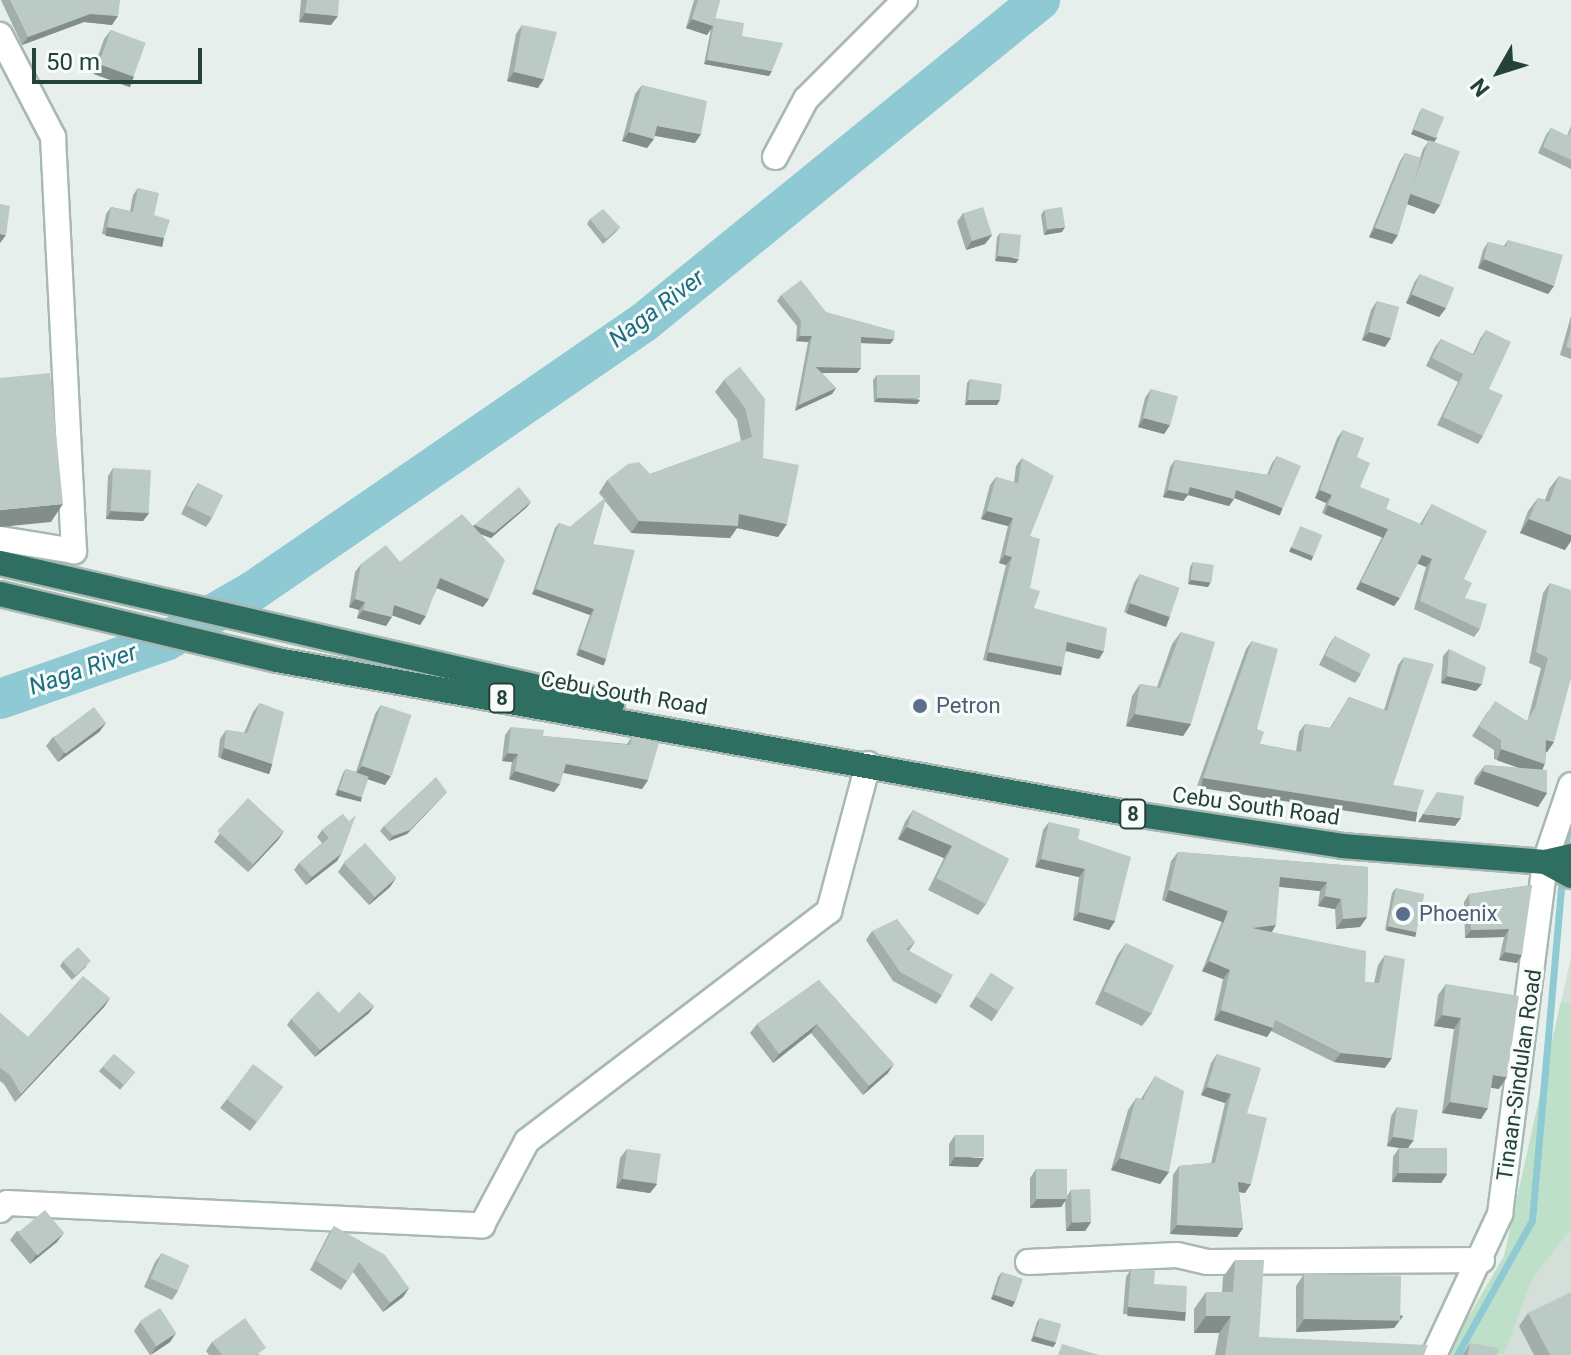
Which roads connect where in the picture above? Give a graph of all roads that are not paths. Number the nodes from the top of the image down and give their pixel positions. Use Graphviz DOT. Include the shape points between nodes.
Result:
graph roads {
  1 [pos="905,0"];
  2 [pos="0,35"];
  3 [pos="775,157"];
  4 [pos="0,539"];
  5 [pos="0,563"];
  6 [pos="0,594"];
  7 [pos="726,736"];
  8 [pos="868,764"];
  9 [pos="1571,785"];
  10 [pos="1560,865"];
  11 [pos="2,1205"];
  12 [pos="1482,1260"];
  13 [pos="1028,1262"];
  14 [pos="1434,1355"];
  1 -- 3 [label="street" via="806,99"];
  2 -- 4 [label="street" via="53,137 74,551"];
  5 -- 7 [label="highway, Cebu South Road / 8" via="525,679"];
  6 -- 7 [label="highway, Cebu South Road / 8" via="277,660"];
  7 -- 8 [label="highway, Cebu South Road / 8"];
  8 -- 10 [label="highway, Cebu South Road / 8" via="1342,846"];
  8 -- 11 [label="street" via="829,911 527,1141 482,1225"];
  9 -- 10 [label="street, Tinaan-Sindulan Road"];
  10 -- 12 [label="street, Tinaan-Sindulan Road" via="1500,1214"];
  12 -- 13 [label="street" via="1207,1262 1177,1255"];
  12 -- 14 [label="street, Tinaan-Sindulan Road"];
}
